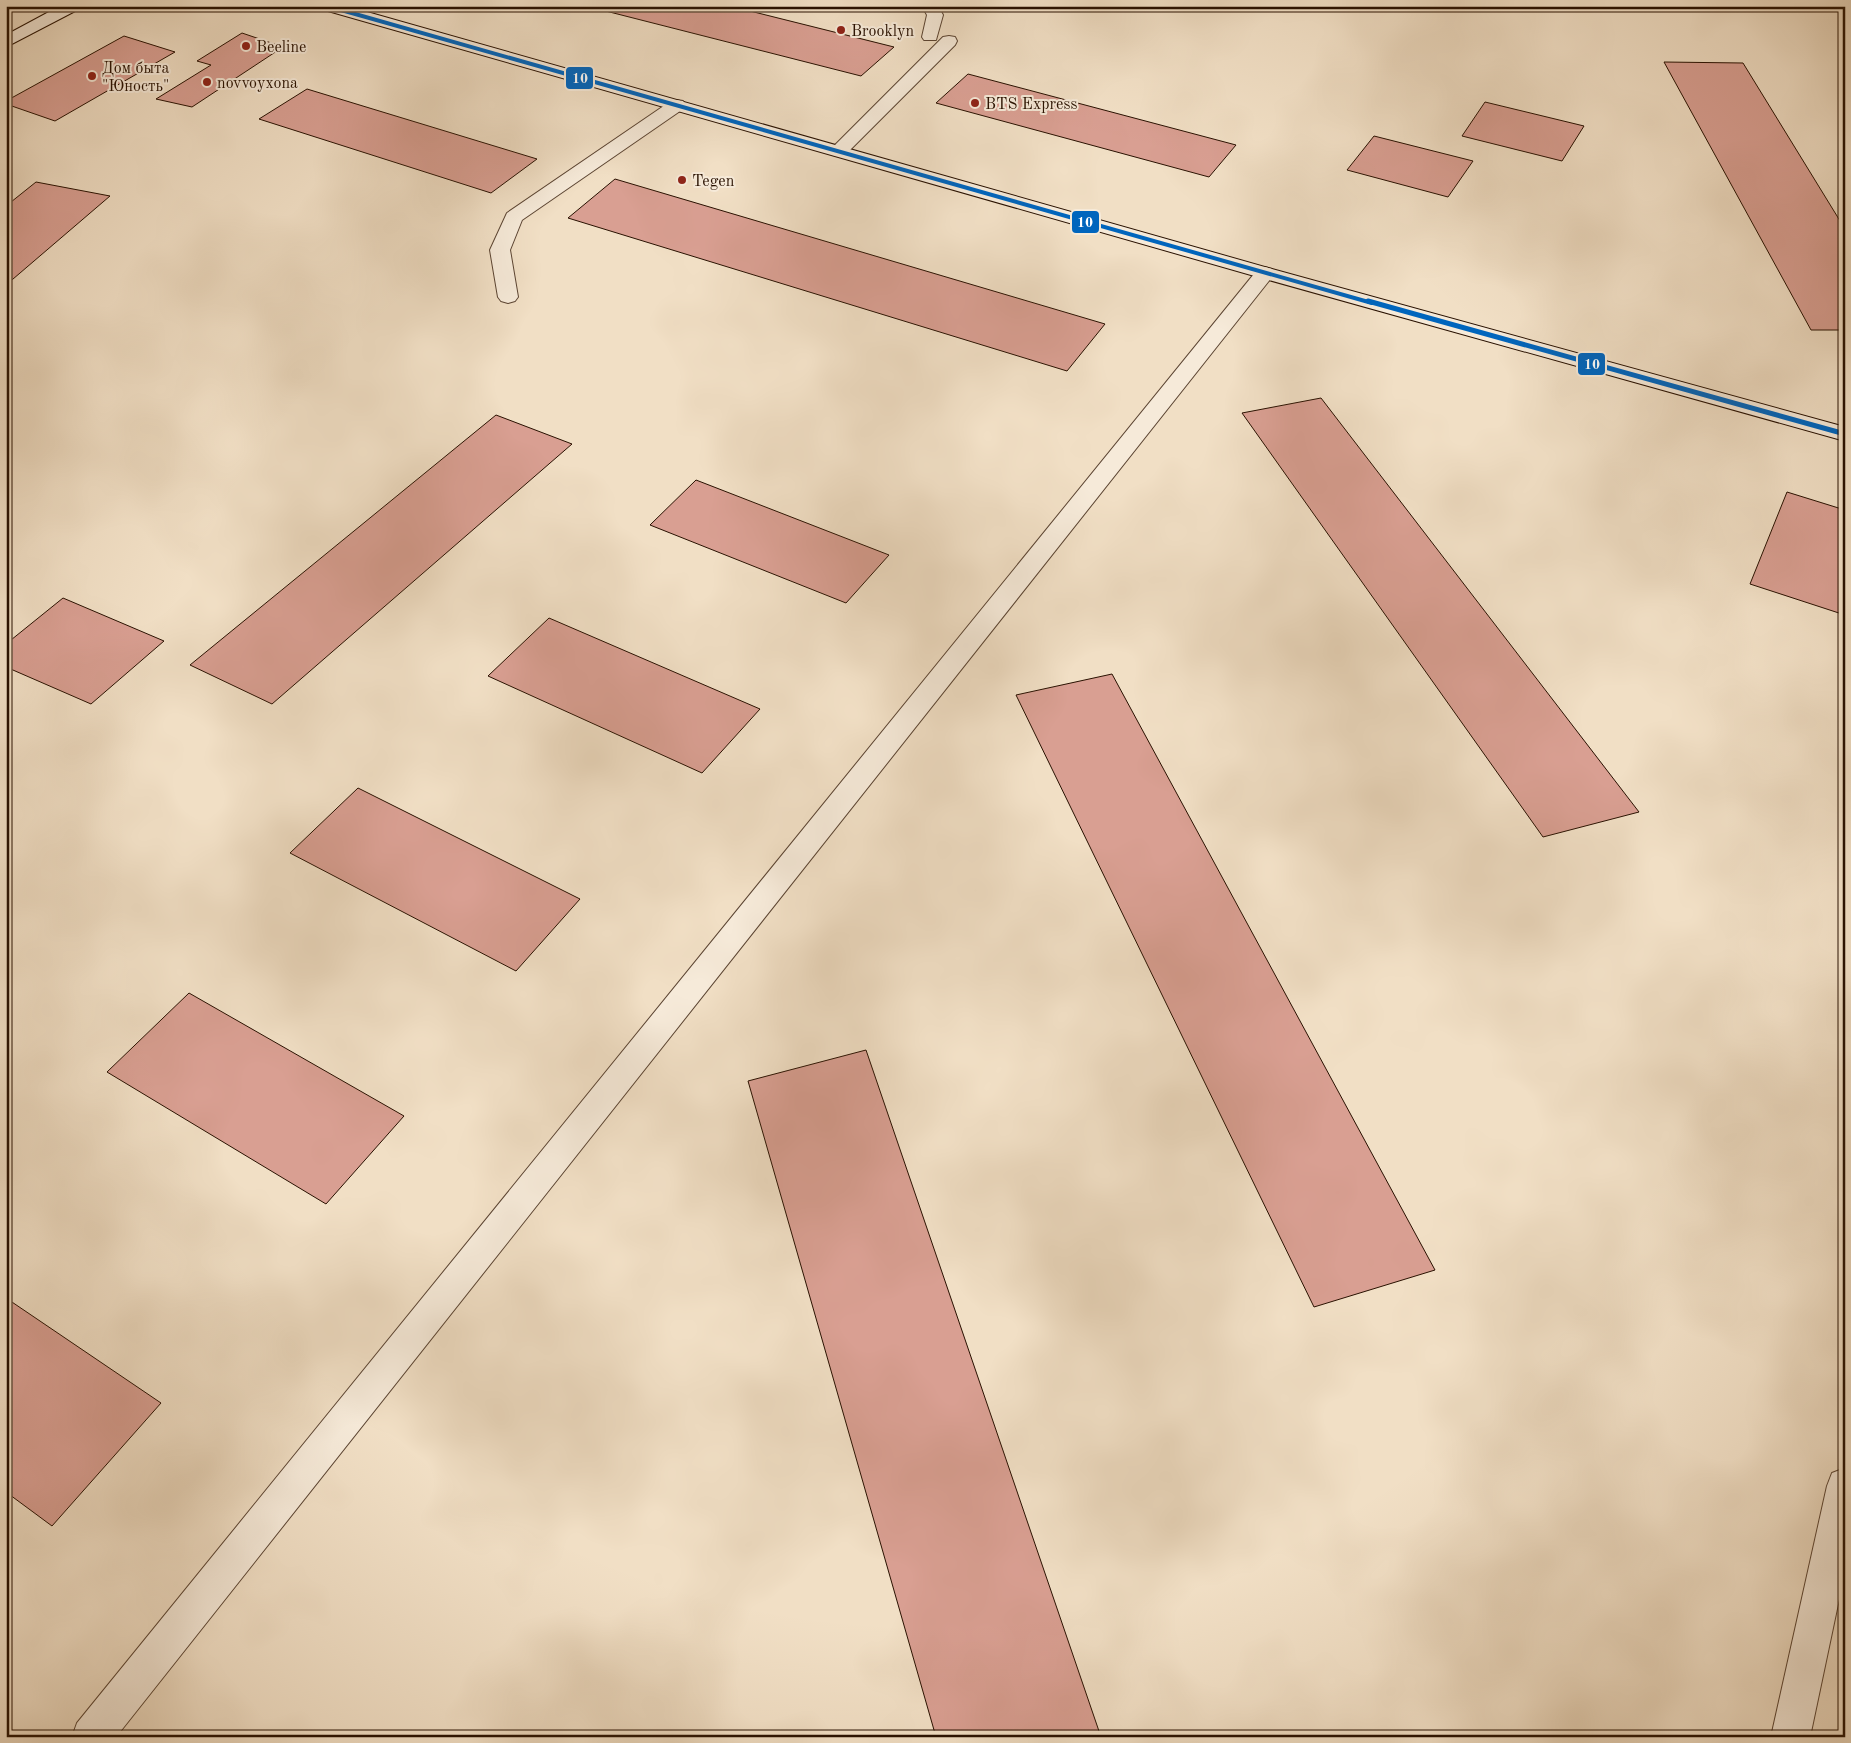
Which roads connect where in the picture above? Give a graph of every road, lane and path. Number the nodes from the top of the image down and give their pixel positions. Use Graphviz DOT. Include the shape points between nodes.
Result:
graph roads {
  1 [pos="73,6"];
  2 [pos="327,6"];
  3 [pos="930,6"];
  4 [pos="930,37"];
  5 [pos="949,41"];
  6 [pos="6,42"];
  7 [pos="677,106"];
  8 [pos="839,152"];
  9 [pos="1266,273"];
  10 [pos="508,297"];
  11 [pos="1845,434"];
  12 [pos="1845,1486"];
  13 [pos="91,1737"];
  14 [pos="1790,1737"];
  1 -- 6 [label="main road"];
  2 -- 7 [label="main road"];
  3 -- 4 [label="main road" via="935,15"];
  5 -- 8 [label="main road"];
  7 -- 8 [label="main road"];
  7 -- 10 [label="main road" via="514,217 500,250"];
  8 -- 9 [label="main road"];
  9 -- 11 [label="main road"];
  9 -- 13 [label="main road"];
  12 -- 14 [label="main road"];
}
